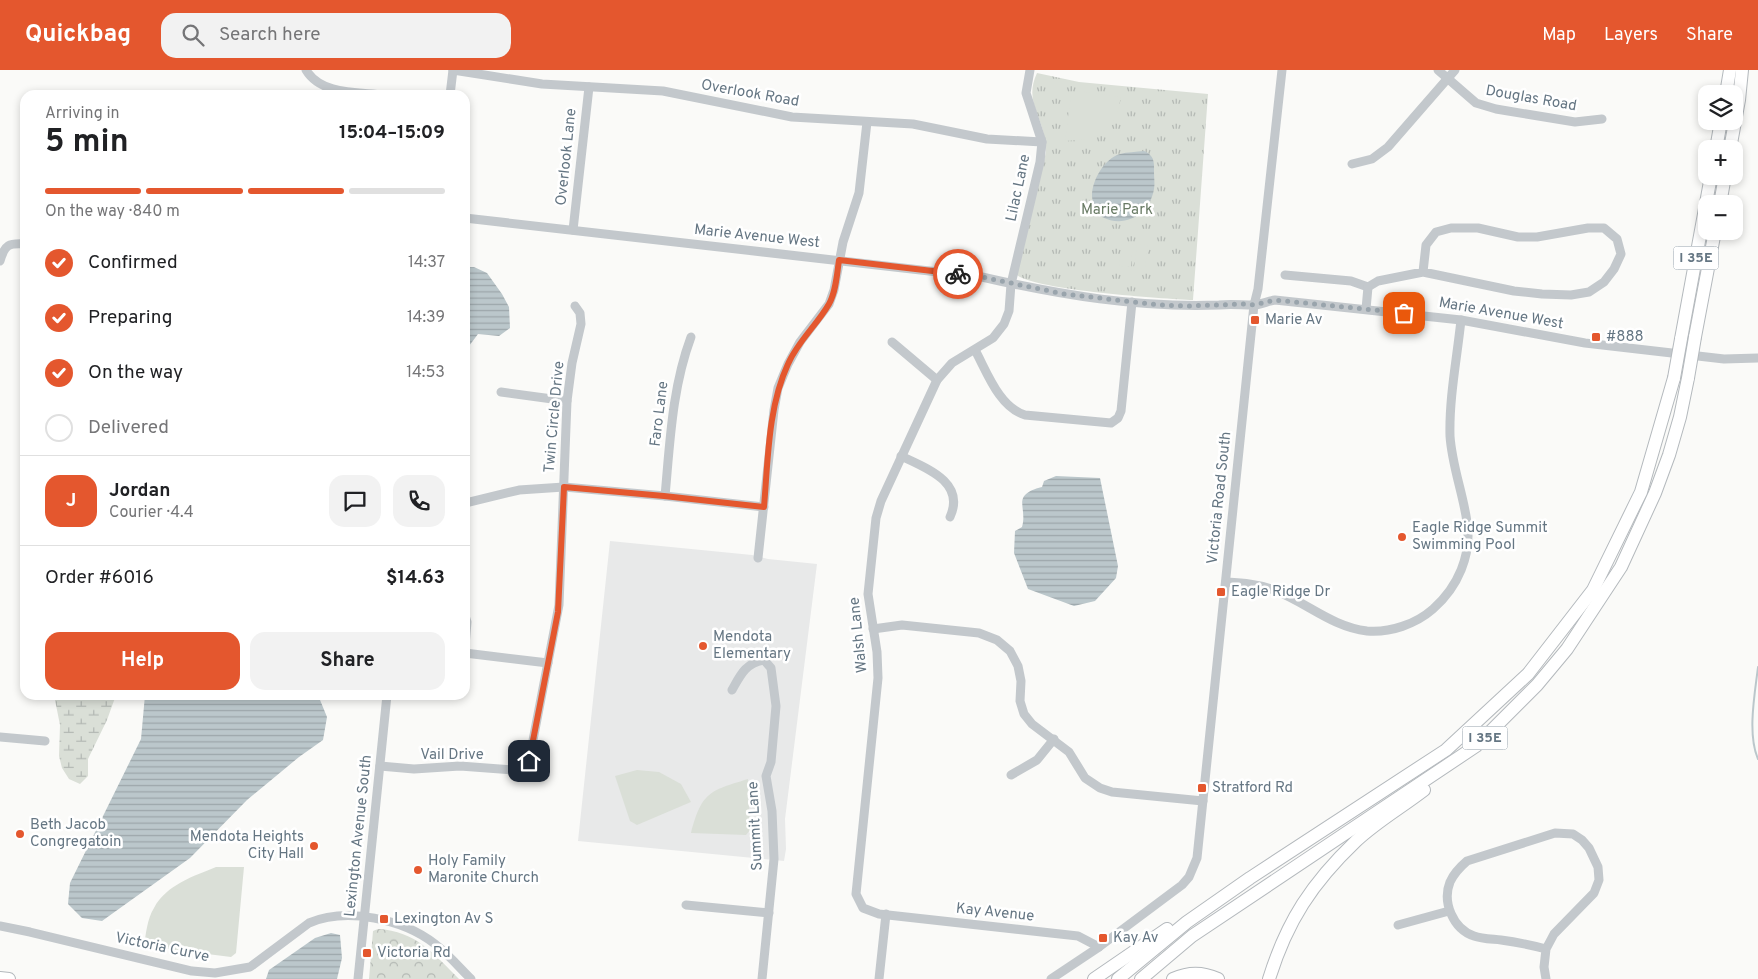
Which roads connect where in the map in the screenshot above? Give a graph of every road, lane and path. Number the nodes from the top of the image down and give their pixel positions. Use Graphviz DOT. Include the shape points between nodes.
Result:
graph roads {
  1 [pos="306,70"];
  2 [pos="453,70"];
  3 [pos="1030,70"];
  4 [pos="1282,70"];
  5 [pos="1438,70"];
  6 [pos="1455,70"];
  7 [pos="1730,70"];
  8 [pos="1742,70"];
  9 [pos="1447,79"];
  10 [pos="1728,85"];
  11 [pos="589,87"];
  12 [pos="342,90"];
  13 [pos="451,90"];
  14 [pos="1602,119"];
  15 [pos="867,122"];
  16 [pos="1732,140"];
  17 [pos="1042,142"];
  18 [pos="1352,164"];
  19 [pos="1709,185"];
  20 [pos="470,219"];
  21 [pos="573,230"];
  22 [pos="1713,240"];
  23 [pos="20,244"];
  24 [pos="0,260"];
  25 [pos="839,260"];
  26 [pos="1423,272"];
  27 [pos="1285,275"];
  28 [pos="1011,284"];
  29 [pos="1368,287"];
  30 [pos="1132,302"];
  31 [pos="1254,305"];
  32 [pos="575,306"];
  33 [pos="1366,309"];
  34 [pos="1461,320"];
  35 [pos="691,337"];
  36 [pos="892,342"];
  37 [pos="975,350"];
  38 [pos="1758,358"];
  39 [pos="937,380"];
  40 [pos="501,392"];
  41 [pos="567,401"];
  42 [pos="901,456"];
  43 [pos="564,487"];
  44 [pos="664,496"];
  45 [pos="470,502"];
  46 [pos="764,507"];
  47 [pos="950,517"];
  48 [pos="758,558"];
  49 [pos="1226,582"];
  50 [pos="873,629"];
  51 [pos="470,654"];
  52 [pos="548,663"];
  53 [pos="732,690"];
  54 [pos="387,700"];
  55 [pos="0,737"];
  56 [pos="1054,739"];
  57 [pos="45,741"];
  58 [pos="1476,746"];
  59 [pos="380,766"];
  60 [pos="525,767"];
  61 [pos="1011,776"];
  62 [pos="1203,802"];
  63 [pos="1250,878"];
  64 [pos="686,905"];
  65 [pos="1450,911"];
  66 [pos="769,913"];
  67 [pos="886,914"];
  68 [pos="364,917"];
  69 [pos="1398,925"];
  70 [pos="0,926"];
  71 [pos="1099,947"];
  72 [pos="1546,949"];
  73 [pos="0,978"];
  74 [pos="9,979"];
  75 [pos="358,979"];
  76 [pos="471,979"];
  77 [pos="762,979"];
  78 [pos="879,979"];
  79 [pos="1051,979"];
  80 [pos="1094,979"];
  81 [pos="1118,979"];
  82 [pos="1141,979"];
  83 [pos="1173,979"];
  84 [pos="1218,979"];
  85 [pos="1269,979"];
  86 [pos="1546,979"];
  1 -- 12 [label="street" via="326,88"];
  2 -- 11 [label="street, Overlook Road" via="542,84"];
  2 -- 13 [label="street"];
  3 -- 17 [label="street, Lilac Lane" via="1026,94"];
  4 -- 31 [label="street, Victoria Road South"];
  5 -- 9 [label="street, Douglas Road"];
  6 -- 9 [label="street"];
  7 -- 10 [label="highway"];
  8 -- 16 [label="highway"];
  9 -- 14 [label="street, Douglas Road" via="1476,103 1496,109 1575,122"];
  9 -- 18 [label="street" via="1388,147 1372,159"];
  11 -- 15 [label="street, Overlook Road" via="663,91 792,117"];
  11 -- 21 [label="street, Overlook Lane"];
  15 -- 17 [label="street, Overlook Road" via="914,124 987,139"];
  15 -- 25 [label="street" via="859,193"];
  17 -- 28 [label="street, Lilac Lane"];
  19 -- 63 [label="highway, I 35E, bridge" via="1674,378 1640,492 1593,590 1528,674 1446,750"];
  20 -- 21 [label="street, Marie Avenue West"];
  21 -- 25 [label="street, Marie Avenue West"];
  22 -- 58 [label="highway, I 35E, bridge" via="1688,378 1669,456 1620,567 1567,649 1537,685"];
  23 -- 24 [label="street" via="12,243 5,248"];
  25 -- 28 [label="street, Marie Avenue West" via="982,277"];
  25 -- 46 [label="street" via="829,304 800,342 778,388"];
  26 -- 26 [label="street" via="1426,245 1436,232 1451,228 1478,228 1518,237 1604,228 1617,239 1621,254 1604,282 1589,292 1571,295 1514,291"];
  26 -- 29 [label="street" via="1378,281"];
  27 -- 29 [label="street" via="1351,281"];
  28 -- 30 [label="street, Marie Avenue West"];
  28 -- 37 [label="street, Walsh Lane" via="1009,311 1004,324 993,338"];
  29 -- 33 [label="street"];
  30 -- 31 [label="street, Marie Avenue West" via="1186,306"];
  30 -- 37 [label="street" via="1121,411 1118,418 1110,423 1015,412 1003,402"];
  31 -- 33 [label="street, Marie Avenue West" via="1275,300"];
  31 -- 49 [label="street, Victoria Road South"];
  32 -- 41 [label="street, Twin Circle Drive" via="580,313 581,324"];
  33 -- 34 [label="street, Marie Avenue West"];
  34 -- 38 [label="street, Marie Avenue West" via="1585,343 1724,359"];
  34 -- 49 [label="street" via="1450,436 1454,470 1467,521 1468,543 1460,574 1444,600 1409,624 1367,631 1337,623 1275,590"];
  35 -- 44 [label="street, Faro Lane" via="676,389"];
  36 -- 39 [label="street"];
  37 -- 39 [label="street, Walsh Lane" via="952,363"];
  39 -- 42 [label="street, Walsh Lane"];
  40 -- 41 [label="street"];
  41 -- 43 [label="street, Twin Circle Drive"];
  42 -- 47 [label="street" via="933,471 946,482 953,494 954,510"];
  42 -- 50 [label="street, Walsh Lane" via="876,518 868,594"];
  43 -- 44 [label="street"];
  43 -- 45 [label="street" via="518,490"];
  43 -- 52 [label="street, Twin Circle Drive" via="559,599"];
  44 -- 46 [label="street"];
  46 -- 48 [label="street"];
  49 -- 62 [label="street, Victoria Road South"];
  50 -- 56 [label="street" via="902,625 979,634 997,640 1010,651 1018,666 1024,714 1032,724"];
  50 -- 67 [label="street, Walsh Lane" via="878,678 856,894 863,908"];
  51 -- 52 [label="street"];
  52 -- 60 [label="street, Twin Circle Drive" via="529,761"];
  53 -- 66 [label="street, Summit Lane" via="752,662 764,660 771,668 776,706 771,762 766,776 772,811 774,859"];
  54 -- 59 [label="street, Lexington Avenue South"];
  55 -- 57 [label="street"];
  56 -- 61 [label="street" via="1036,760"];
  56 -- 62 [label="street" via="1069,752 1085,778 1100,788"];
  58 -- 82 [label="highway, I 35E" via="1192,936"];
  58 -- 85 [label="highway" via="1357,840 1315,885 1295,915"];
  59 -- 60 [label="street, Vail Drive" via="512,770"];
  59 -- 68 [label="street, Lexington Avenue South"];
  62 -- 71 [label="street, Victoria Road South" via="1197,858 1189,877"];
  63 -- 80 [label="highway" via="1200,906"];
  63 -- 81 [label="highway, I 35E" via="1187,922"];
  64 -- 66 [label="street"];
  65 -- 69 [label="street"];
  65 -- 72 [label="street" via="1458,926 1473,936"];
  65 -- 72 [label="street" via="1447,897 1450,883 1456,871 1467,861 1555,833 1573,834 1589,848 1598,866 1599,880 1594,893 1554,934"];
  66 -- 77 [label="street, Summit Lane"];
  67 -- 71 [label="street, Kay Avenue" via="1078,936"];
  67 -- 78 [label="street"];
  68 -- 70 [label="street, Victoria Curve" via="341,915 309,923 250,967 215,973 192,971"];
  68 -- 75 [label="street, Lexington Avenue South"];
  68 -- 76 [label="street" via="418,933 435,944"];
  71 -- 79 [label="street, Victoria Road South"];
  72 -- 86 [label="street"];
  73 -- 74 [label="highway"];
  83 -- 84 [label="highway" via="1192,973"];
}
